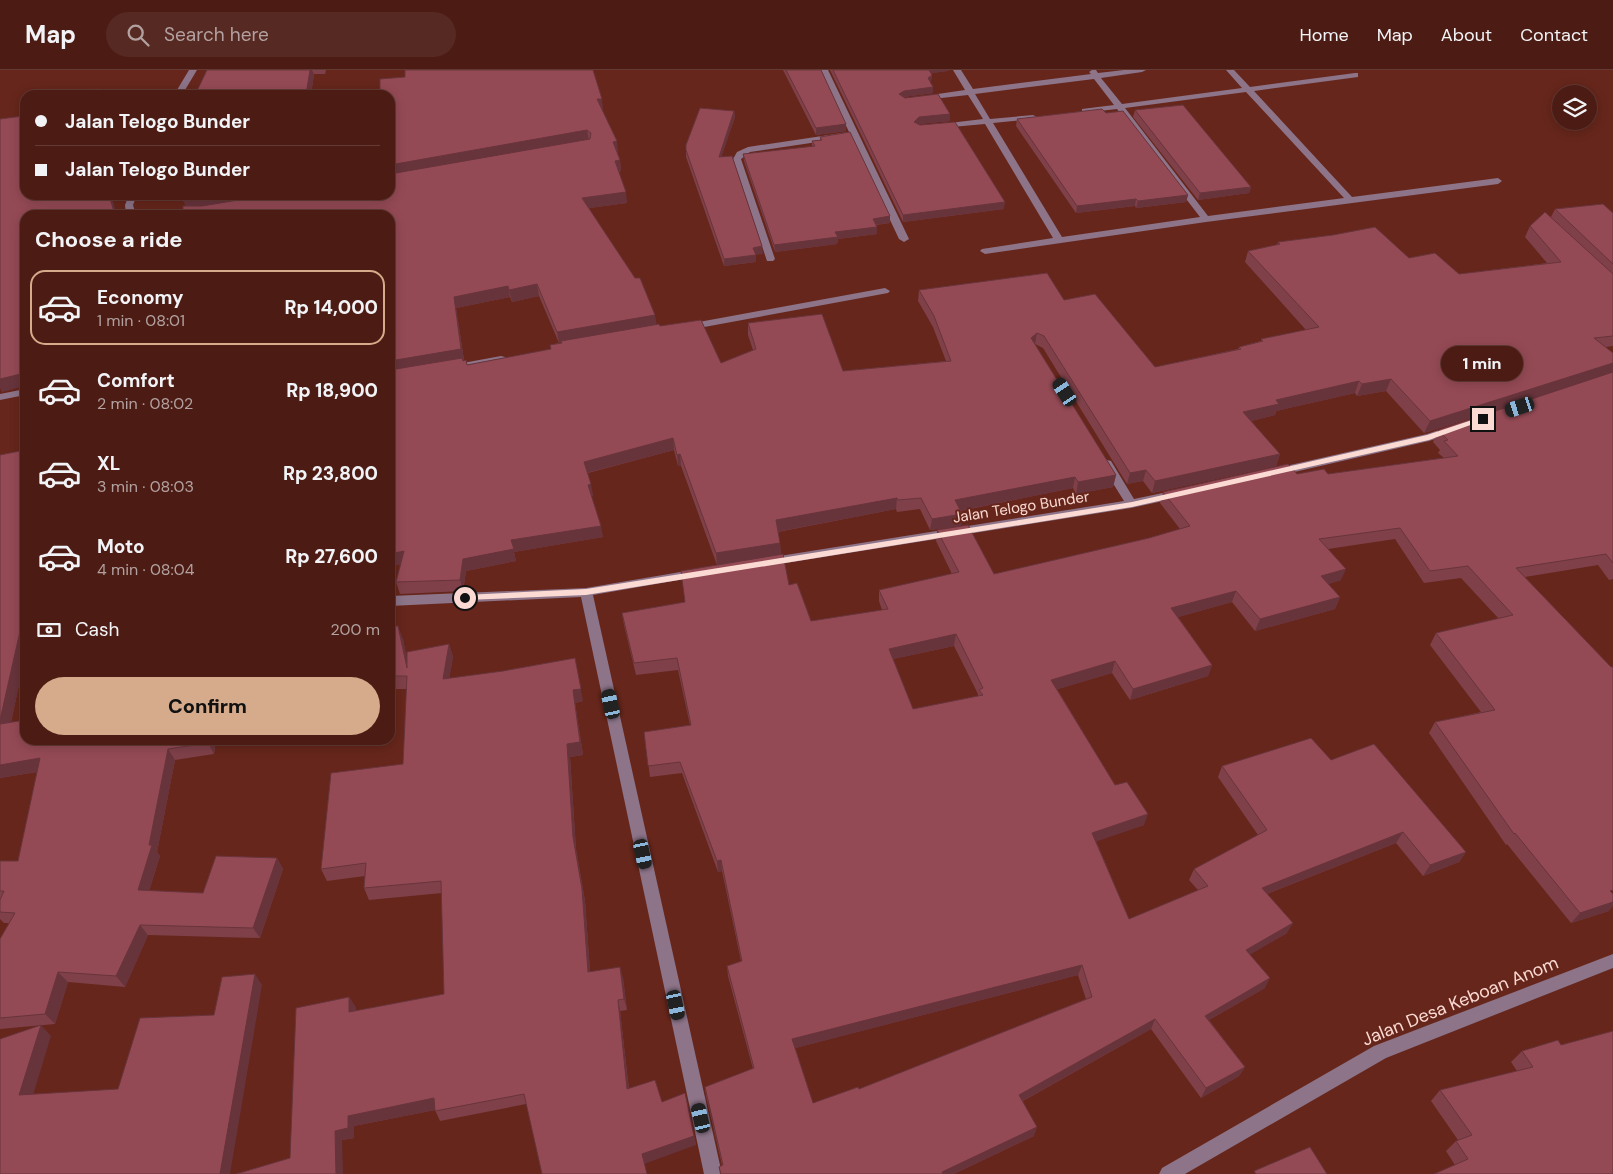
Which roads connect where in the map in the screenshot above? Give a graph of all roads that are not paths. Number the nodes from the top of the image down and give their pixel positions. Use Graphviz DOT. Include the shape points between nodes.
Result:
graph roads {
  1 [pos="193,70"];
  2 [pos="824,70"];
  3 [pos="957,70"];
  4 [pos="1142,70"];
  5 [pos="1230,70"];
  6 [pos="1094,73"];
  7 [pos="1355,76"];
  8 [pos="1248,89"];
  9 [pos="181,90"];
  10 [pos="970,92"];
  11 [pos="914,100"];
  12 [pos="1121,107"];
  13 [pos="1073,113"];
  14 [pos="1045,116"];
  15 [pos="988,122"];
  16 [pos="929,128"];
  17 [pos="852,134"];
  18 [pos="1498,181"];
  19 [pos="1351,201"];
  20 [pos="1206,219"];
  21 [pos="904,239"];
  22 [pos="1059,240"];
  23 [pos="985,251"];
  24 [pos="770,259"];
  25 [pos="885,291"];
  26 [pos="682,328"];
  27 [pos="516,356"];
  28 [pos="439,370"];
  29 [pos="20,393"];
  30 [pos="0,398"];
  31 [pos="1465,425"];
  32 [pos="1103,456"];
  33 [pos="1266,474"];
  34 [pos="1189,491"];
  35 [pos="1132,504"];
  36 [pos="754,564"];
  37 [pos="714,571"];
  38 [pos="586,592"];
  39 [pos="395,601"];
  40 [pos="1613,961"];
  41 [pos="713,1174"];
  42 [pos="1168,1174"];
  1 -- 9 [label="street"];
  2 -- 17 [label="street"];
  3 -- 10 [label="street"];
  4 -- 6 [label="street"];
  5 -- 8 [label="street"];
  6 -- 10 [label="street"];
  6 -- 12 [label="street"];
  7 -- 8 [label="street"];
  8 -- 12 [label="street"];
  8 -- 19 [label="street"];
  10 -- 11 [label="street"];
  10 -- 15 [label="street"];
  12 -- 13 [label="street"];
  12 -- 20 [label="street"];
  14 -- 15 [label="street"];
  15 -- 16 [label="street"];
  15 -- 22 [label="street"];
  17 -- 21 [label="street"];
  17 -- 24 [label="street" via="748,150 740,154 737,159"];
  18 -- 19 [label="street"];
  19 -- 20 [label="street"];
  20 -- 22 [label="street"];
  22 -- 23 [label="street"];
  25 -- 26 [label="street"];
  27 -- 28 [label="street"];
  29 -- 30 [label="street"];
  31 -- 33 [label="street" via="1429,437"];
  32 -- 35 [label="street"];
  34 -- 35 [label="street, Jalan Telogo Bunder"];
  35 -- 36 [label="street, Jalan Telogo Bunder"];
  37 -- 38 [label="street"];
  38 -- 39 [label="street"];
  38 -- 41 [label="street"];
  40 -- 42 [label="street, Jalan Desa Keboan Anom" via="1380,1052"];
}
